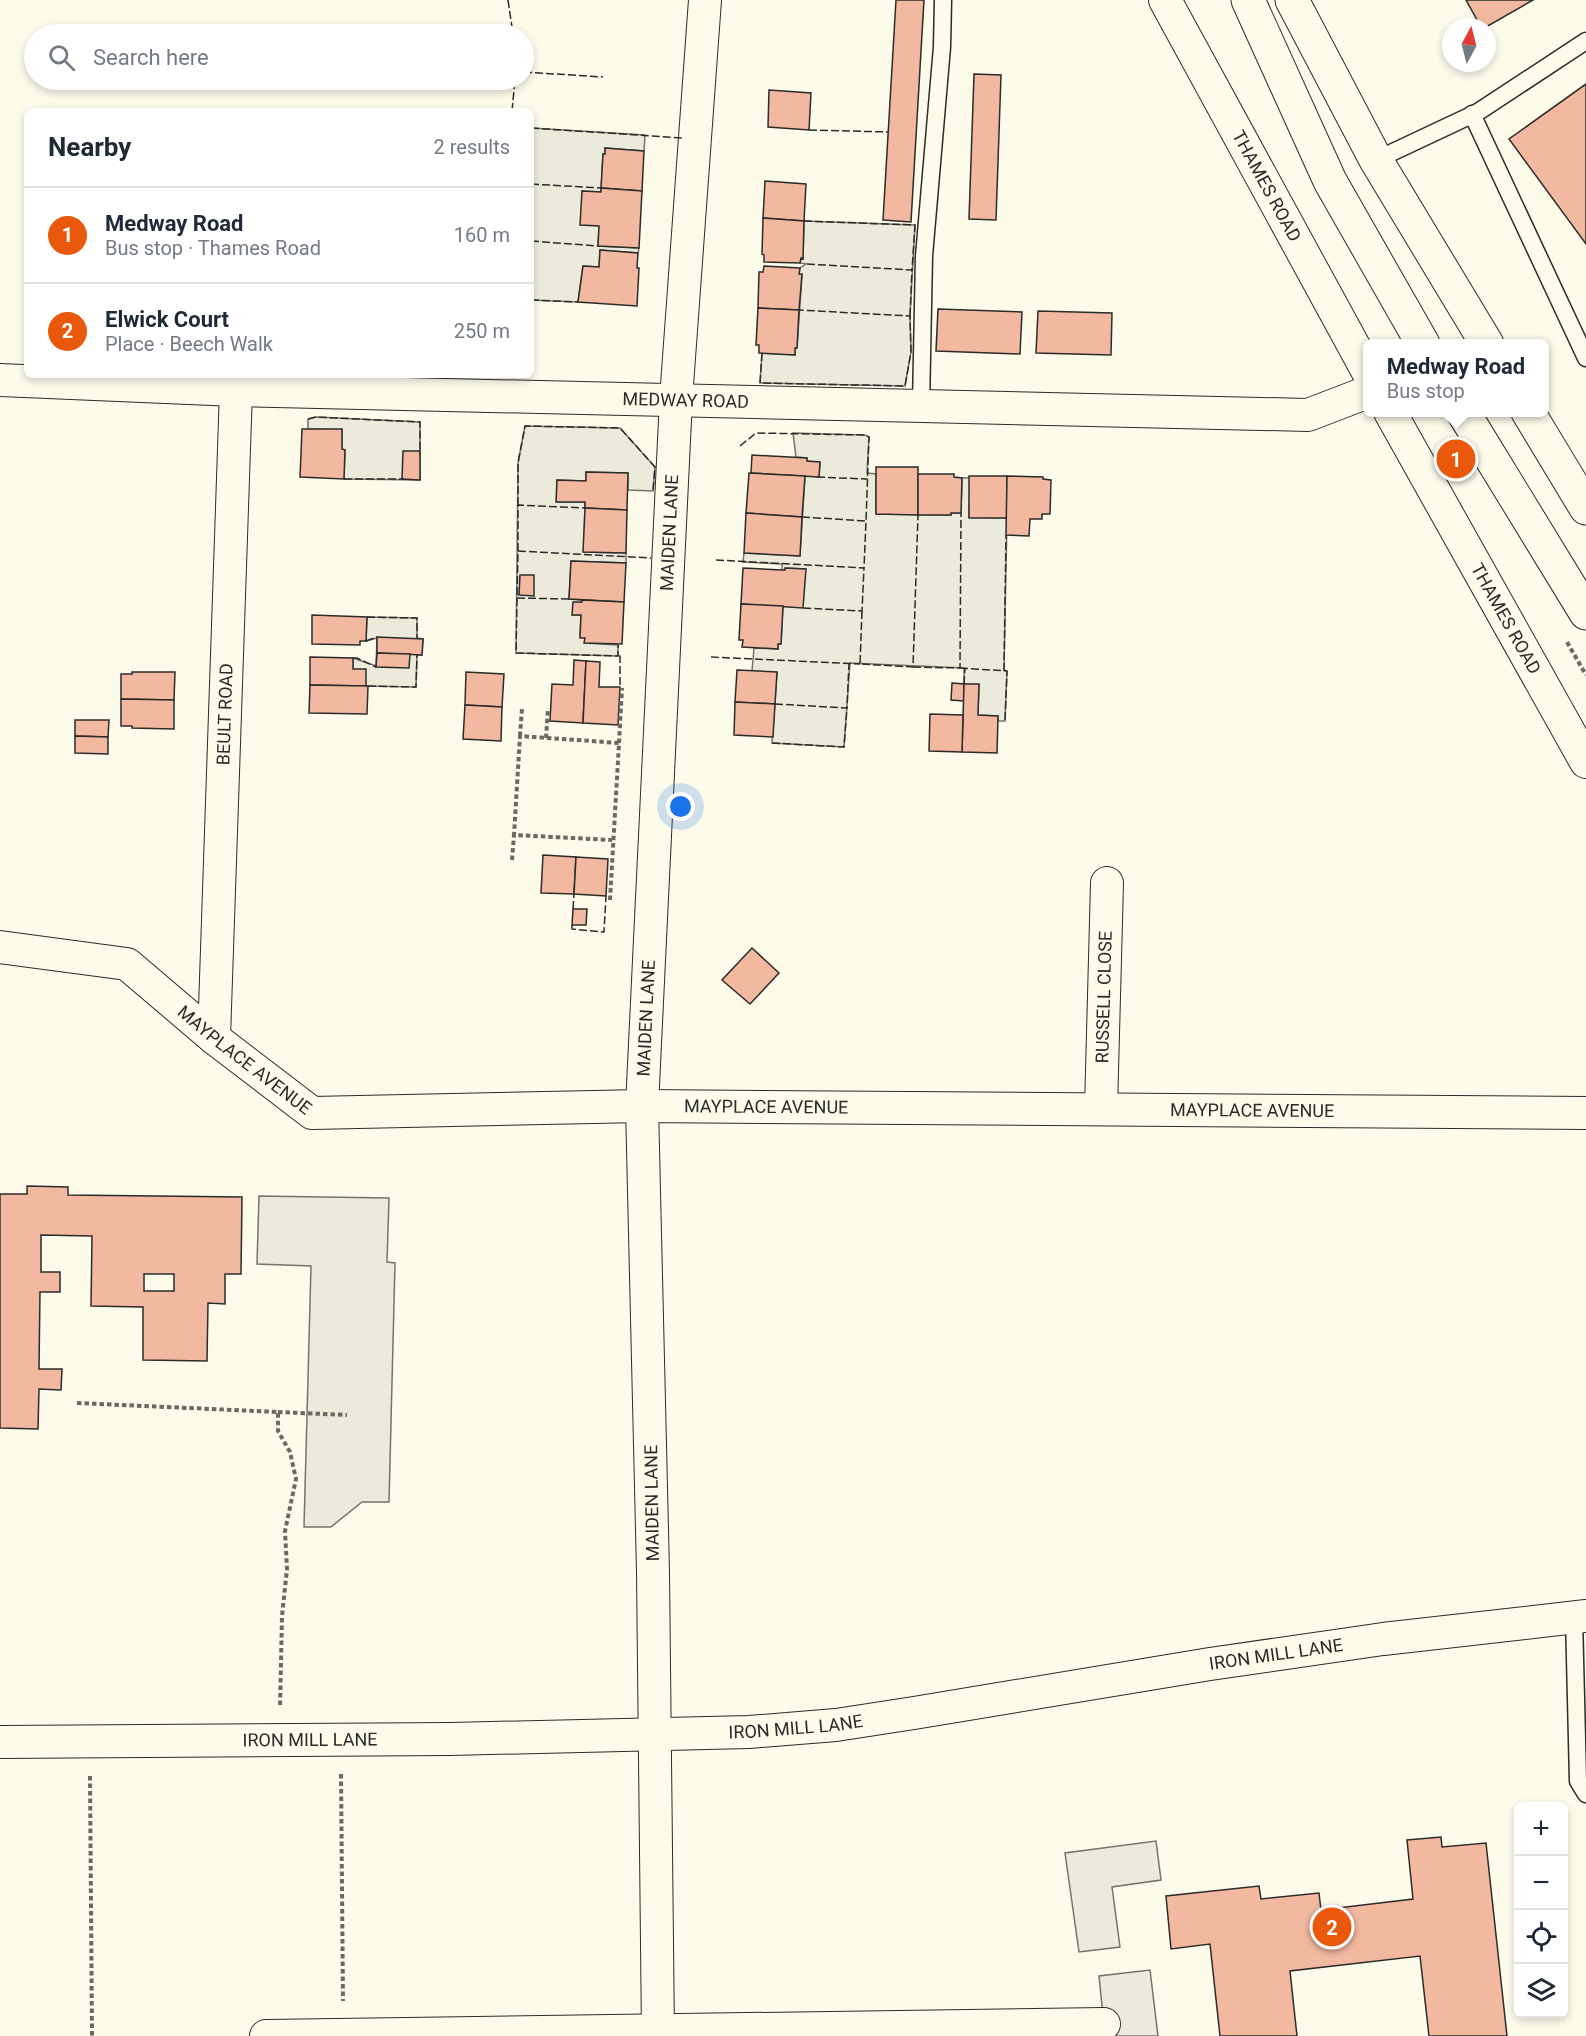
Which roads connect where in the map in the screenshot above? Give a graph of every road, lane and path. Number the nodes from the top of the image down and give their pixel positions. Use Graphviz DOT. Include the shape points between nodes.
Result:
graph roads {
  1 [pos="705,0"];
  2 [pos="943,0"];
  3 [pos="1165,0"];
  4 [pos="1248,0"];
  5 [pos="1292,0"];
  6 [pos="1586,41"];
  7 [pos="1472,114"];
  8 [pos="1376,160"];
  9 [pos="1420,339"];
  10 [pos="1483,339"];
  11 [pos="1586,358"];
  12 [pos="1363,363"];
  13 [pos="0,380"];
  14 [pos="236,390"];
  15 [pos="1363,394"];
  16 [pos="676,399"];
  17 [pos="921,405"];
  18 [pos="1393,417"];
  19 [pos="1465,417"];
  20 [pos="1531,417"];
  21 [pos="1586,508"];
  22 [pos="1586,613"];
  23 [pos="622,688"];
  24 [pos="522,708"];
  25 [pos="548,708"];
  26 [pos="520,736"];
  27 [pos="546,738"];
  28 [pos="619,743"];
  29 [pos="1586,762"];
  30 [pos="514,835"];
  31 [pos="612,840"];
  32 [pos="512,860"];
  33 [pos="1107,883"];
  34 [pos="610,900"];
  35 [pos="0,947"];
  36 [pos="214,1038"];
  37 [pos="642,1106"];
  38 [pos="1101,1109"];
  39 [pos="1586,1113"];
  40 [pos="77,1403"];
  41 [pos="278,1412"];
  42 [pos="347,1415"];
  43 [pos="1580,1617"];
  44 [pos="655,1733"];
  45 [pos="341,1740"];
  46 [pos="280,1741"];
  47 [pos="90,1742"];
  48 [pos="0,1743"];
  49 [pos="1586,1794"];
  50 [pos="1104,2024"];
  51 [pos="343,2034"];
  52 [pos="658,2034"];
  53 [pos="92,2036"];
  54 [pos="266,2036"];
  1 -- 16 [label="street, MAIDEN LANE"];
  2 -- 17 [label="lane" via="924,256"];
  3 -- 12 [label="street, THAMES ROAD"];
  4 -- 9 [label="main road" via="1330,181"];
  5 -- 8 [label="main road"];
  6 -- 7 [label="lane"];
  7 -- 8 [label="lane"];
  7 -- 11 [label="lane"];
  8 -- 10 [label="main road"];
  13 -- 14 [label="street, MEDWAY ROAD"];
  14 -- 16 [label="street, MEDWAY ROAD"];
  14 -- 36 [label="street, BEULT ROAD"];
  15 -- 17 [label="street, MEDWAY ROAD" via="1308,415"];
  16 -- 17 [label="street, MEDWAY ROAD"];
  16 -- 37 [label="street, MAIDEN LANE"];
  18 -- 29 [label="street, THAMES ROAD"];
  19 -- 22 [label="main road"];
  20 -- 21 [label="main road"];
  23 -- 28 [label="path"];
  24 -- 26 [label="path"];
  25 -- 27 [label="path"];
  26 -- 27 [label="path"];
  26 -- 30 [label="path"];
  27 -- 28 [label="path"];
  28 -- 31 [label="path"];
  30 -- 31 [label="path"];
  30 -- 32 [label="path"];
  31 -- 34 [label="path"];
  33 -- 38 [label="street, RUSSELL CLOSE"];
  35 -- 36 [label="street, MAYPLACE AVENUE" via="128,964"];
  36 -- 37 [label="street, MAYPLACE AVENUE" via="312,1113"];
  37 -- 38 [label="street, MAYPLACE AVENUE"];
  37 -- 44 [label="street, MAIDEN LANE"];
  38 -- 39 [label="street, MAYPLACE AVENUE"];
  40 -- 41 [label="path"];
  41 -- 42 [label="path"];
  41 -- 46 [label="path" via="278,1431 290,1452 296,1479 285,1531"];
  43 -- 44 [label="street, IRON MILL LANE" via="1383,1639 1210,1664 836,1725 749,1732"];
  43 -- 49 [label="lane" via="1578,1781"];
  44 -- 45 [label="street, IRON MILL LANE"];
  44 -- 52 [label="street, MAIDEN LANE"];
  45 -- 46 [label="street, IRON MILL LANE"];
  45 -- 51 [label="path"];
  46 -- 47 [label="street, IRON MILL LANE"];
  47 -- 48 [label="street, IRON MILL LANE"];
  47 -- 53 [label="path"];
  50 -- 52 [label="street"];
  51 -- 52 [label="street"];
  51 -- 54 [label="street"];
}
